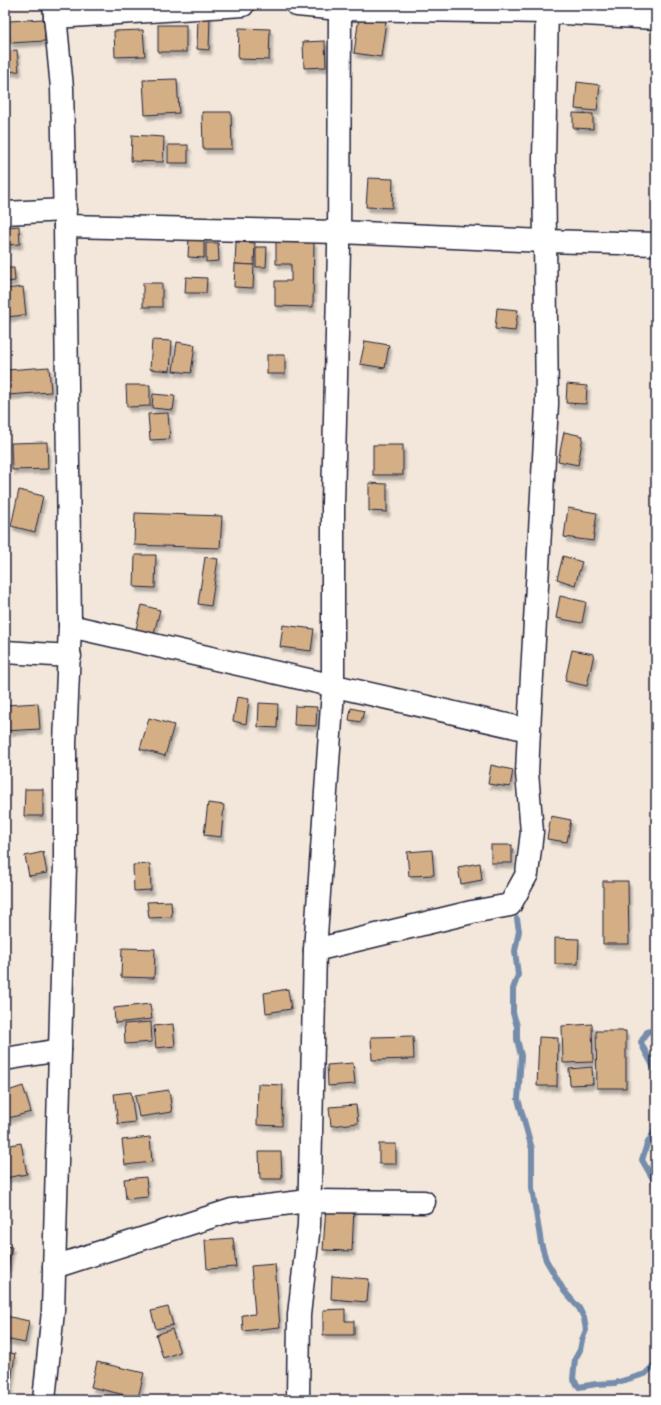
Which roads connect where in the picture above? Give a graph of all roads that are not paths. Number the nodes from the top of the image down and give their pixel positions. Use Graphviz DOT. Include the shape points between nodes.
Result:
graph roads {
  1 [pos="243,5"];
  2 [pos="297,5"];
  3 [pos="340,8"];
  4 [pos="547,8"];
  5 [pos="55,11"];
  6 [pos="656,18"];
  7 [pos="5,213"];
  8 [pos="65,218"];
  9 [pos="339,232"];
  10 [pos="545,241"];
  11 [pos="656,244"];
  12 [pos="70,626"];
  13 [pos="5,652"];
  14 [pos="70,656"];
  15 [pos="333,685"];
  16 [pos="528,730"];
  17 [pos="315,950"];
  18 [pos="60,1050"];
  19 [pos="5,1059"];
  20 [pos="309,1200"];
  21 [pos="424,1202"];
  22 [pos="54,1267"];
  23 [pos="44,1400"];
  24 [pos="298,1400"];
  1 -- 5 [label="main road"];
  2 -- 3 [label="main road"];
  3 -- 4 [label="main road"];
  3 -- 9 [label="main road"];
  4 -- 6 [label="main road"];
  4 -- 10 [label="main road"];
  5 -- 8 [label="main road" via="62,88"];
  7 -- 8 [label="main road"];
  8 -- 9 [label="main road"];
  8 -- 12 [label="main road"];
  9 -- 10 [label="main road"];
  9 -- 15 [label="main road" via="333,504"];
  10 -- 11 [label="main road"];
  10 -- 16 [label="main road" via="547,404"];
  12 -- 14 [label="main road"];
  12 -- 15 [label="main road"];
  13 -- 14 [label="main road"];
  14 -- 18 [label="main road" via="65,743"];
  15 -- 16 [label="main road"];
  15 -- 17 [label="main road"];
  16 -- 17 [label="main road" via="527,773 532,832 527,874 510,905"];
  17 -- 20 [label="main road"];
  18 -- 19 [label="main road"];
  18 -- 22 [label="main road"];
  20 -- 21 [label="main road"];
  20 -- 22 [label="main road" via="232,1210"];
  20 -- 24 [label="main road" via="300,1315"];
  22 -- 23 [label="main road" via="53,1311"];
}
